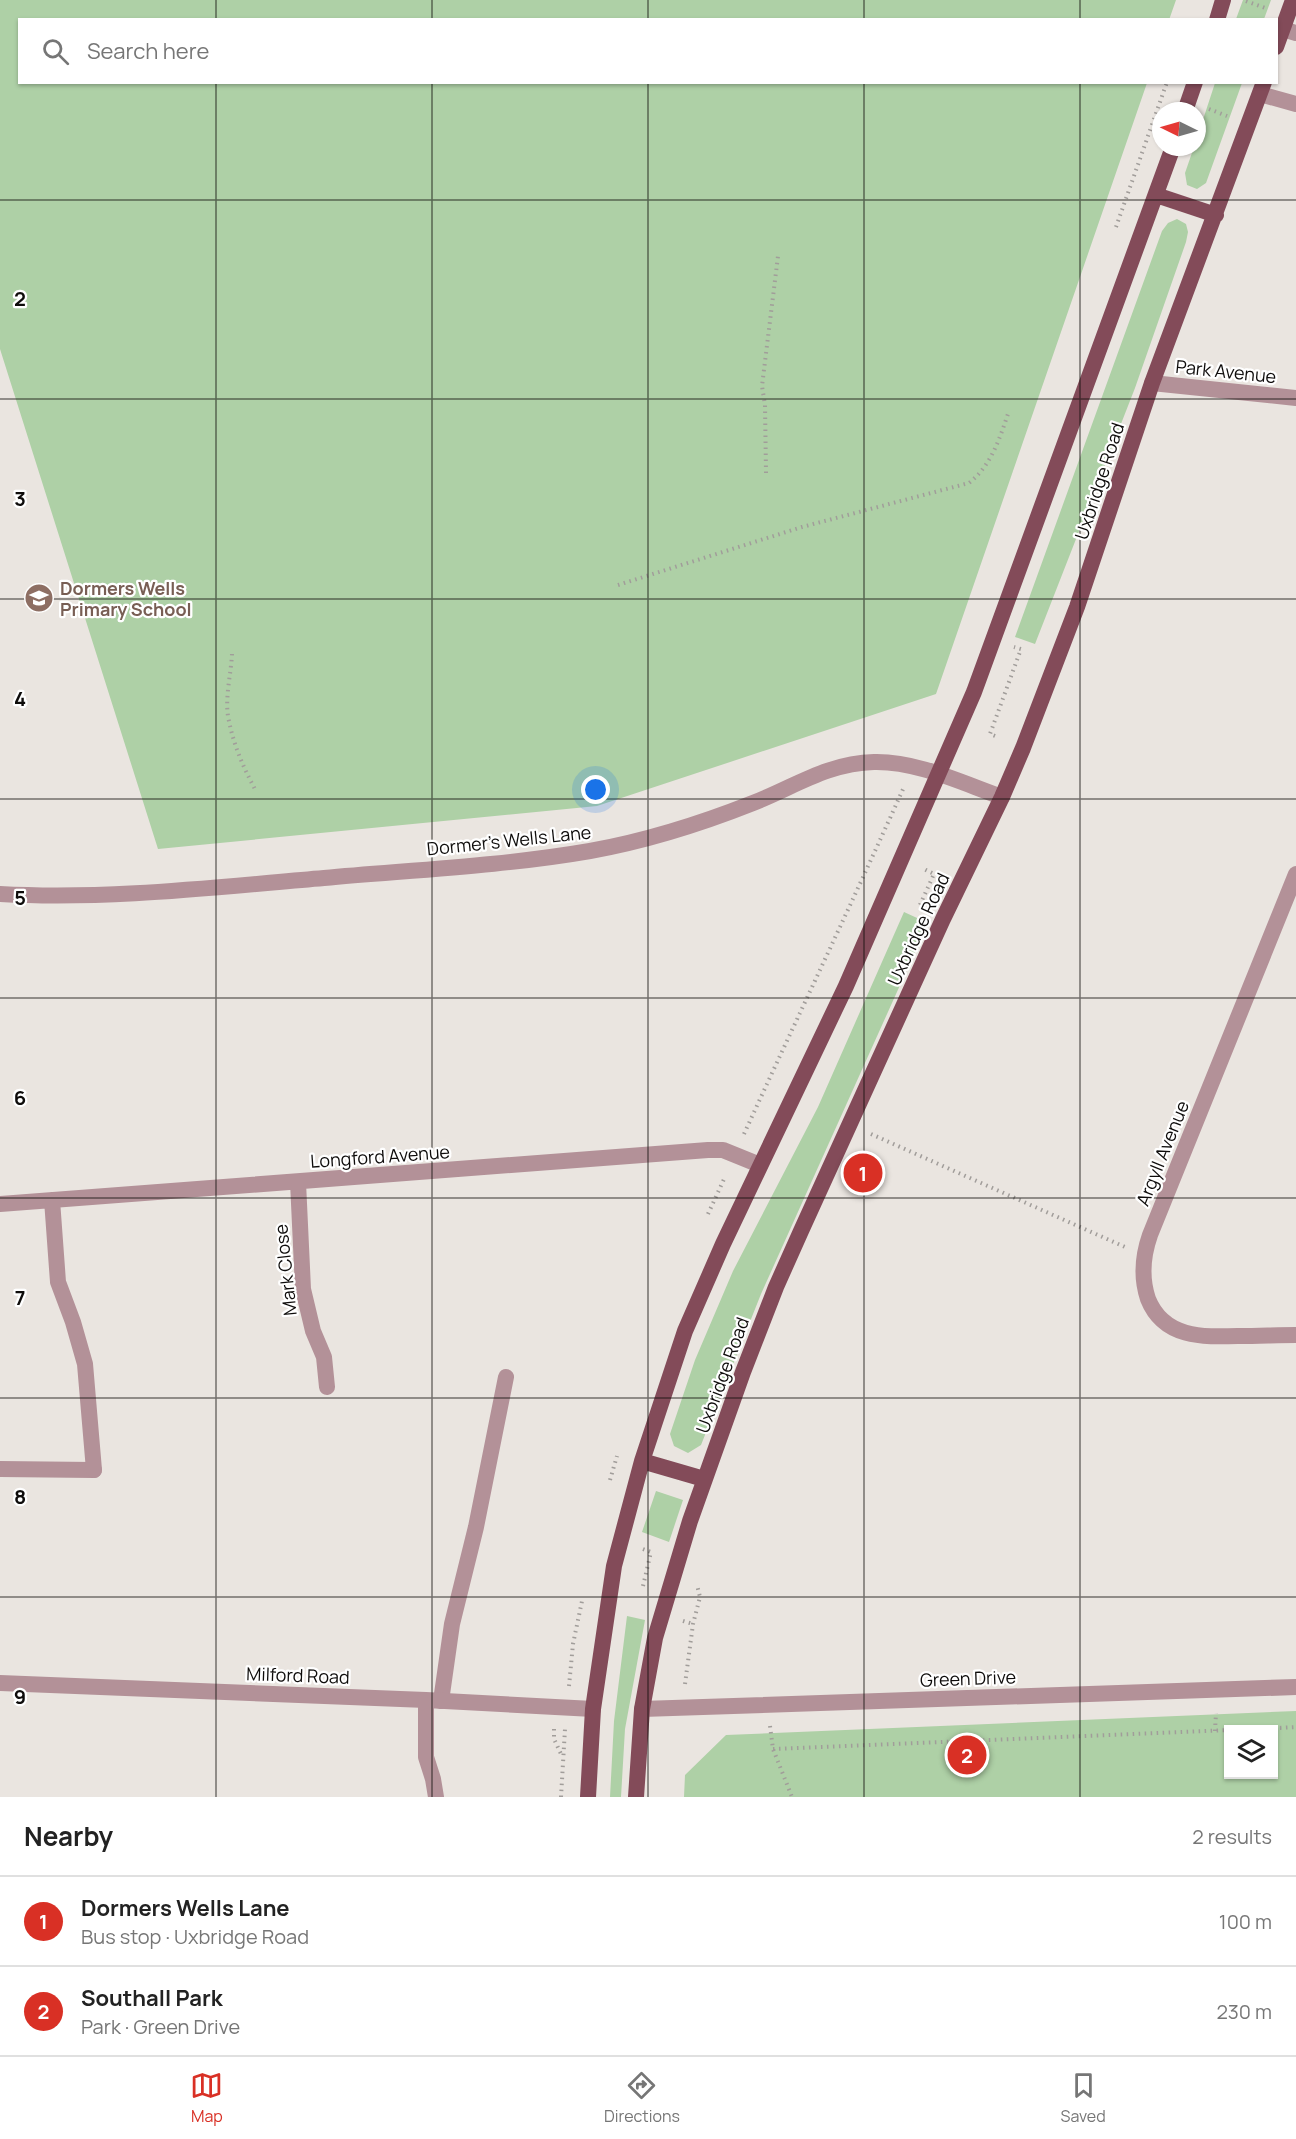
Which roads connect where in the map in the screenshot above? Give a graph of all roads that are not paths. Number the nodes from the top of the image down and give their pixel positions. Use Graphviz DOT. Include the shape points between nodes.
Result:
graph roads {
  1 [pos="1223,0"];
  2 [pos="1293,0"];
  3 [pos="1217,18"];
  4 [pos="1289,31"];
  5 [pos="1278,45"];
  6 [pos="1194,84"];
  7 [pos="1262,88"];
  8 [pos="1189,102"];
  9 [pos="1296,104"];
  10 [pos="1170,156"];
  11 [pos="1156,195"];
  12 [pos="1216,215"];
  13 [pos="1152,383"];
  14 [pos="1296,399"];
  15 [pos="939,774"];
  16 [pos="1002,797"];
  17 [pos="1296,874"];
  18 [pos="0,894"];
  19 [pos="760,1165"];
  20 [pos="298,1182"];
  21 [pos="52,1200"];
  22 [pos="0,1204"];
  23 [pos="1296,1335"];
  24 [pos="506,1377"];
  25 [pos="327,1387"];
  26 [pos="642,1461"];
  27 [pos="0,1469"];
  28 [pos="704,1479"];
  29 [pos="0,1683"];
  30 [pos="1296,1687"];
  31 [pos="434,1700"];
  32 [pos="594,1709"];
  33 [pos="642,1709"];
  34 [pos="436,1797"];
  35 [pos="588,1797"];
  36 [pos="636,1797"];
  1 -- 3 [label="main road"];
  2 -- 4 [label="main road"];
  4 -- 5 [label="main road"];
  6 -- 8 [label="main road"];
  7 -- 9 [label="street"];
  7 -- 12 [label="main road, Uxbridge Road"];
  10 -- 11 [label="main road"];
  11 -- 12 [label="main road"];
  11 -- 15 [label="main road" via="988,657"];
  12 -- 13 [label="main road, Uxbridge Road"];
  13 -- 14 [label="street, Park Avenue"];
  13 -- 16 [label="main road, Uxbridge Road" via="1077,607"];
  15 -- 16 [label="street, Dormer's Wells Lane"];
  15 -- 18 [label="street, Dormer's Wells Lane" via="913,766 873,762 836,766 704,822 589,851 473,865 133,893"];
  15 -- 19 [label="main road" via="846,986"];
  16 -- 28 [label="main road, Uxbridge Road" via="776,1287"];
  17 -- 23 [label="street, Argyll Avenue" via="1150,1235 1144,1283 1158,1316 1188,1335"];
  19 -- 20 [label="street, Longford Avenue" via="723,1150 708,1150"];
  19 -- 26 [label="main road" via="685,1331"];
  20 -- 21 [label="street, Longford Avenue"];
  20 -- 25 [label="street, Mark Close" via="303,1289 324,1357"];
  21 -- 22 [label="street, Longford Avenue"];
  21 -- 27 [label="street" via="58,1282 85,1364 94,1470"];
  24 -- 31 [label="street" via="476,1527"];
  26 -- 28 [label="main road"];
  26 -- 32 [label="main road" via="614,1566"];
  28 -- 33 [label="main road, Uxbridge Road" via="655,1638"];
  29 -- 31 [label="street, Milford Road"];
  30 -- 33 [label="street, Green Drive"];
  31 -- 32 [label="street, Milford Road"];
  31 -- 34 [label="street" via="425,1751"];
  32 -- 35 [label="main road"];
  33 -- 36 [label="main road, Uxbridge Road"];
}
